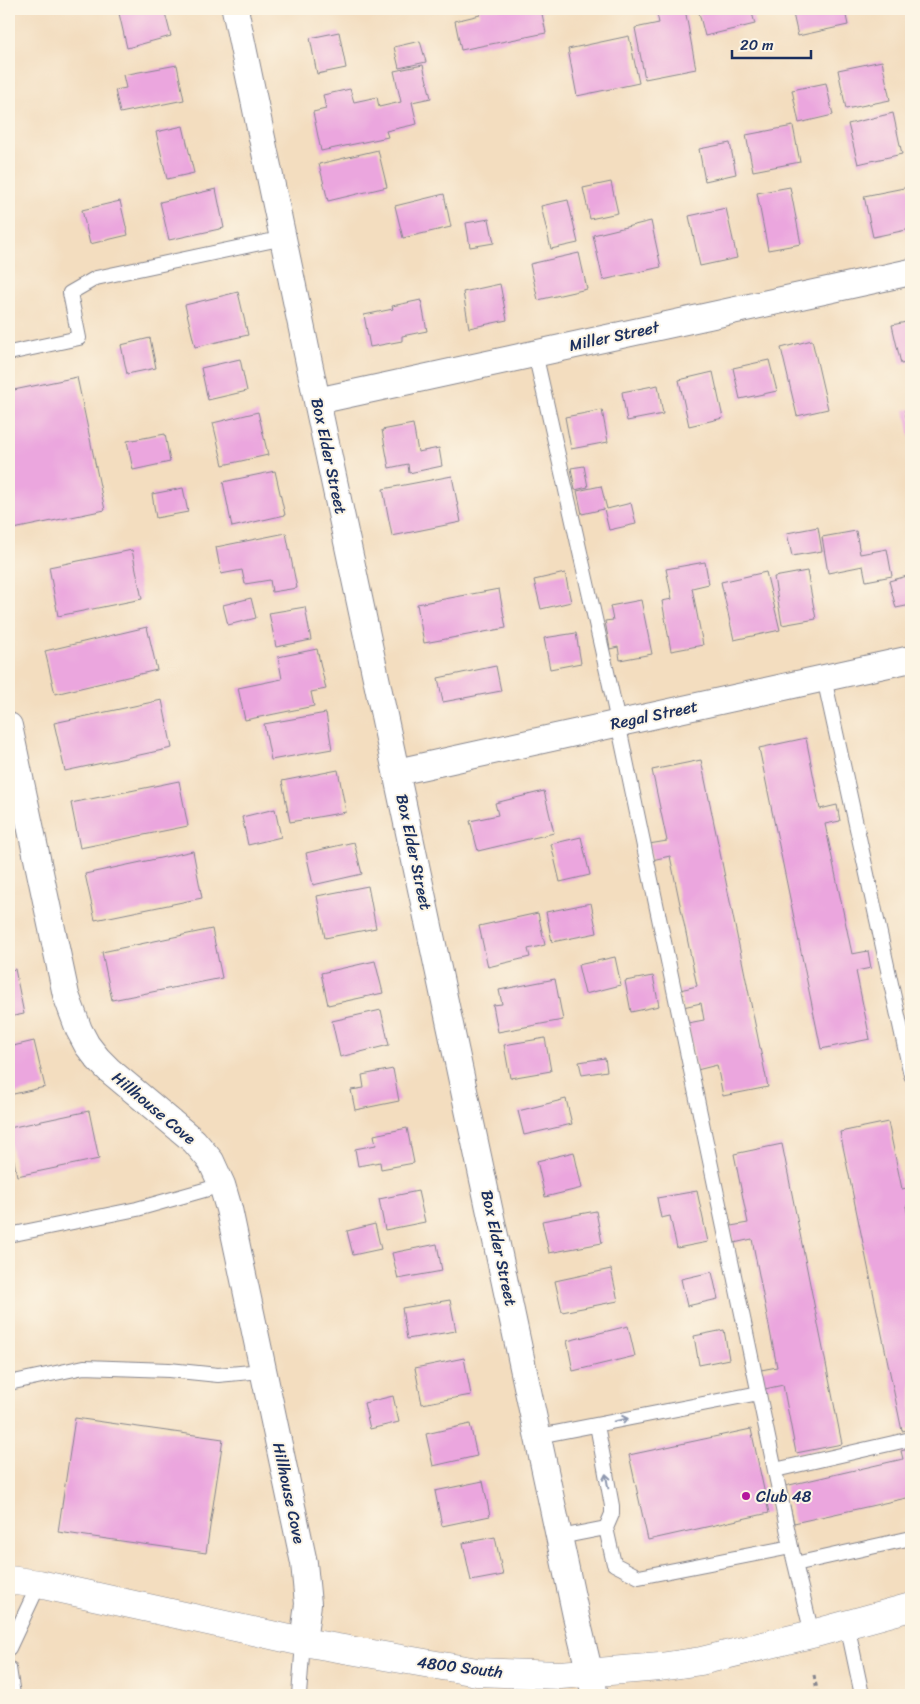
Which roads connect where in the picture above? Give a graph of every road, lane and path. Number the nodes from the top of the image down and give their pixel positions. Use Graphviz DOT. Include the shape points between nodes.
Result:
graph roads {
  1 [pos="235,9"];
  2 [pos="284,238"];
  3 [pos="911,272"];
  4 [pos="9,353"];
  5 [pos="535,353"];
  6 [pos="317,401"];
  7 [pos="911,659"];
  8 [pos="824,678"];
  9 [pos="618,723"];
  10 [pos="9,726"];
  11 [pos="397,772"];
  12 [pos="911,1075"];
  13 [pos="222,1185"];
  14 [pos="9,1235"];
  15 [pos="263,1371"];
  16 [pos="9,1383"];
  17 [pos="759,1393"];
  18 [pos="597,1425"];
  19 [pos="539,1436"];
  20 [pos="911,1439"];
  21 [pos="775,1470"];
  22 [pos="606,1528"];
  23 [pos="560,1537"];
  24 [pos="907,1539"];
  25 [pos="791,1547"];
  26 [pos="795,1564"];
  27 [pos="9,1580"];
  28 [pos="39,1584"];
  29 [pos="911,1607"];
  30 [pos="847,1624"];
  31 [pos="812,1634"];
  32 [pos="303,1642"];
  33 [pos="9,1648"];
  34 [pos="9,1668"];
  35 [pos="814,1675"];
  36 [pos="592,1684"];
  37 [pos="13,1695"];
  38 [pos="299,1695"];
  39 [pos="818,1695"];
  40 [pos="862,1695"];
  1 -- 2 [label="street, Box Elder Street"];
  2 -- 4 [label="lane" via="96,278 70,293 78,338"];
  2 -- 6 [label="street, Box Elder Street"];
  3 -- 5 [label="street, Miller Street"];
  5 -- 6 [label="street, Miller Street"];
  5 -- 9 [label="lane"];
  6 -- 11 [label="street, Box Elder Street"];
  7 -- 8 [label="street, Regal Street"];
  8 -- 9 [label="street, Regal Street"];
  8 -- 12 [label="lane"];
  9 -- 11 [label="street, Regal Street"];
  9 -- 17 [label="lane"];
  10 -- 13 [label="street, Hillhouse Cove" via="66,995 79,1030 87,1045 109,1070 194,1141 211,1161"];
  11 -- 19 [label="street, Box Elder Street"];
  13 -- 14 [label="lane" via="137,1209"];
  13 -- 15 [label="street, Hillhouse Cove"];
  15 -- 16 [label="lane" via="218,1375 84,1367"];
  15 -- 32 [label="street, Hillhouse Cove" via="305,1570 308,1604"];
  18 -- 17 [label="lane, one-way"];
  17 -- 21 [label="lane"];
  18 -- 19 [label="lane"];
  22 -- 18 [label="lane, one-way" via="612,1506"];
  19 -- 23 [label="street, Box Elder Street"];
  20 -- 21 [label="lane"];
  21 -- 25 [label="lane"];
  22 -- 23 [label="lane"];
  22 -- 25 [label="lane" via="614,1564 639,1577"];
  23 -- 36 [label="street, Box Elder Street"];
  24 -- 26 [label="lane"];
  25 -- 26 [label="lane"];
  26 -- 31 [label="lane"];
  27 -- 28 [label="street, 4800 South"];
  28 -- 32 [label="street, 4800 South"];
  28 -- 33 [label="lane"];
  29 -- 30 [label="street, 4800 South"];
  30 -- 31 [label="street, 4800 South"];
  30 -- 40 [label="lane"];
  31 -- 36 [label="street, 4800 South"];
  32 -- 36 [label="street, 4800 South" via="477,1672 560,1674"];
  32 -- 38 [label="lane"];
  34 -- 37 [label="lane"];
  35 -- 39 [label="path"];
}
